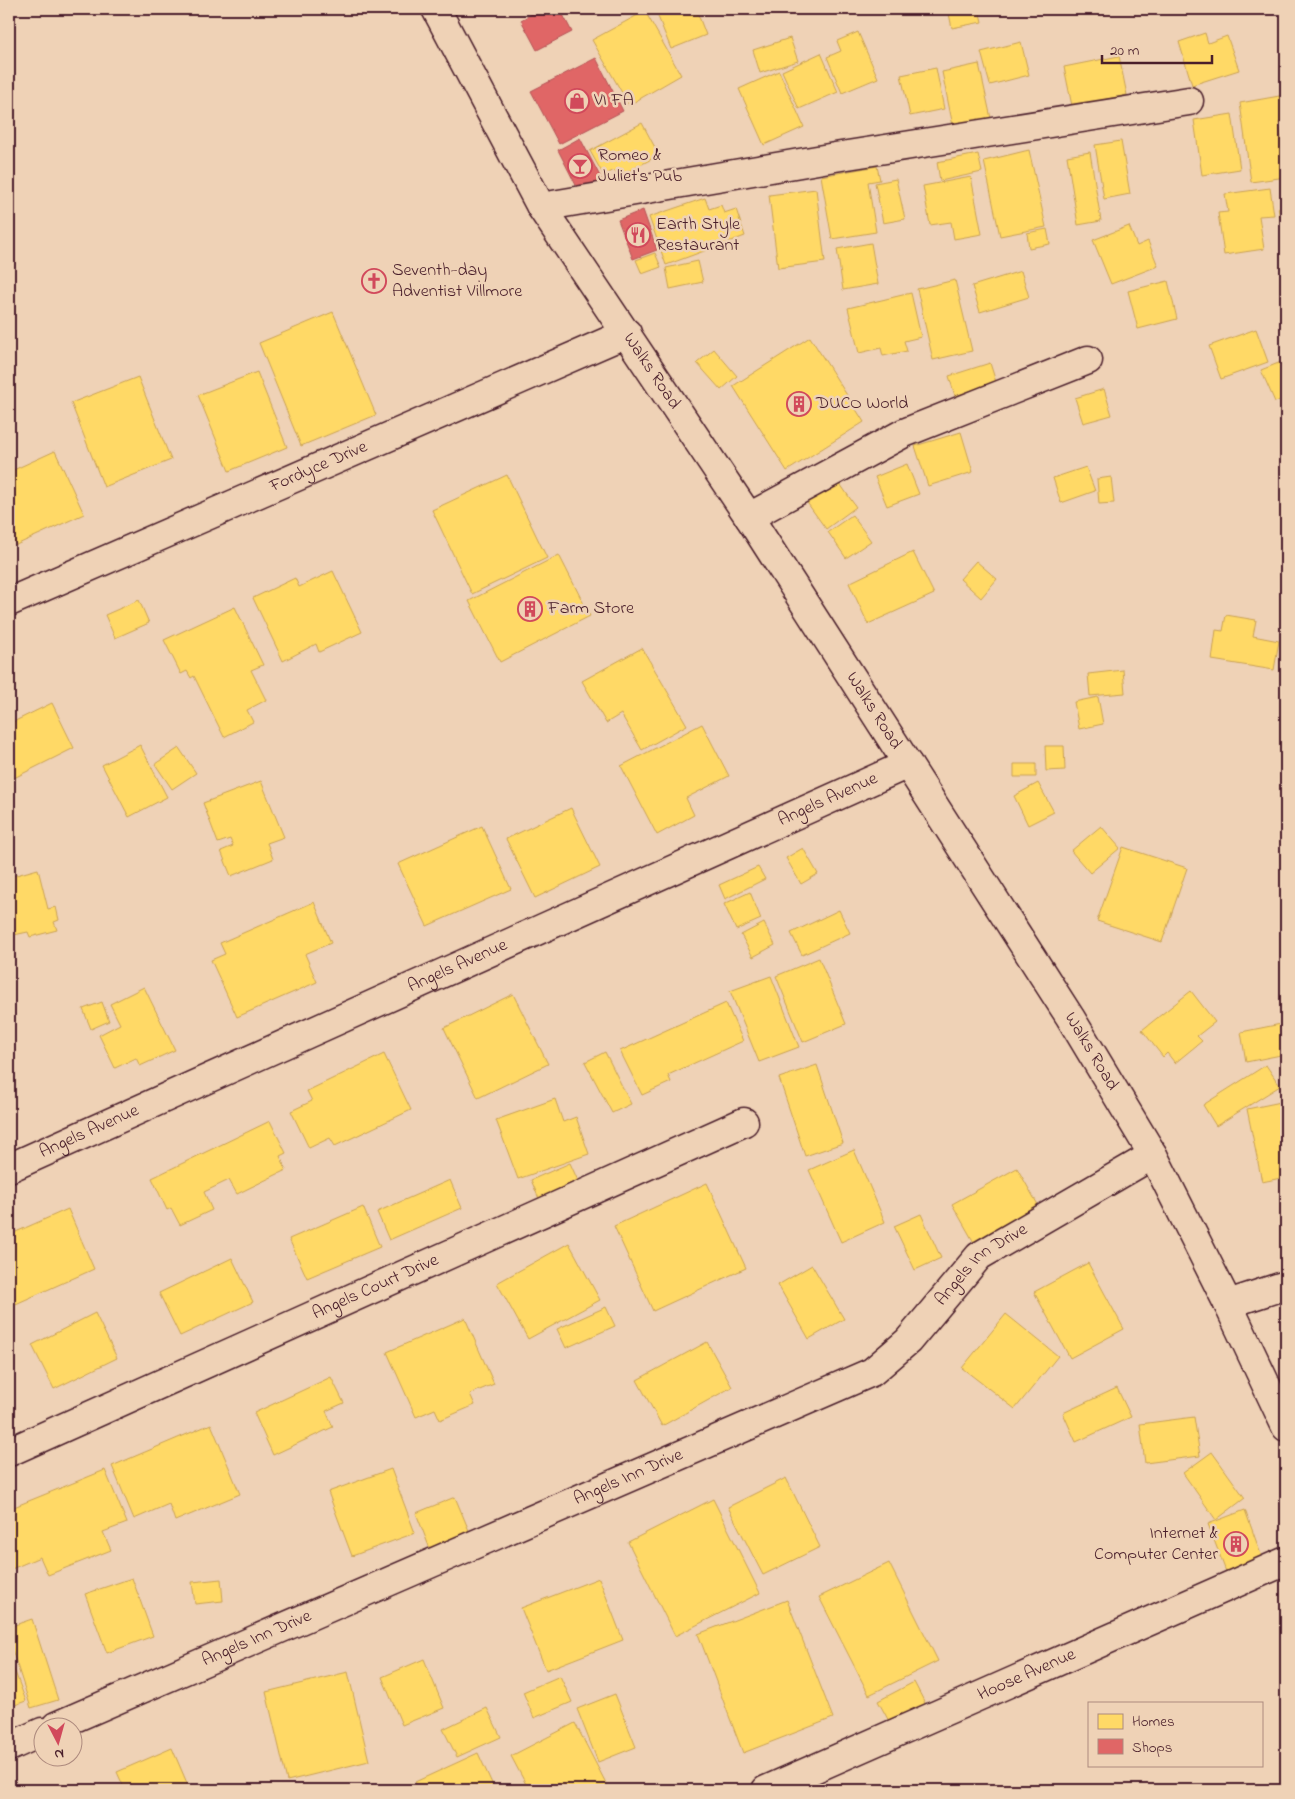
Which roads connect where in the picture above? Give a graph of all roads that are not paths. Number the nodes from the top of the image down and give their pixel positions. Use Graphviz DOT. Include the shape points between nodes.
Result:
graph roads {
  1 [pos="436,9"];
  2 [pos="1189,101"];
  3 [pos="541,206"];
  4 [pos="627,333"];
  5 [pos="1088,360"];
  6 [pos="749,517"];
  7 [pos="9,602"];
  8 [pos="908,764"];
  9 [pos="744,1122"];
  10 [pos="1153,1155"];
  11 [pos="9,1168"];
  12 [pos="1286,1285"];
  13 [pos="1228,1304"];
  14 [pos="1286,1427"];
  15 [pos="9,1452"];
  16 [pos="1286,1561"];
  17 [pos="79,1716"];
  18 [pos="32,1737"];
  19 [pos="9,1747"];
  20 [pos="766,1790"];
  1 -- 3 [label="street, Walks Road"];
  2 -- 3 [label="street"];
  3 -- 4 [label="street, Walks Road"];
  4 -- 6 [label="street, Walks Road"];
  4 -- 7 [label="street, Fordyce Drive"];
  5 -- 6 [label="street" via="904,433"];
  6 -- 8 [label="street, Walks Road"];
  8 -- 10 [label="street, Walks Road" via="1070,1017"];
  8 -- 11 [label="street, Angels Avenue"];
  9 -- 15 [label="street, Angels Court Drive"];
  10 -- 13 [label="street, Walks Road"];
  10 -- 17 [label="street, Angels Inn Drive" via="979,1256 908,1341 872,1372"];
  12 -- 13 [label="street"];
  13 -- 14 [label="street, Walks Road"];
  16 -- 20 [label="street, Hoose Avenue"];
  18 -- 19 [label="street"];
}
